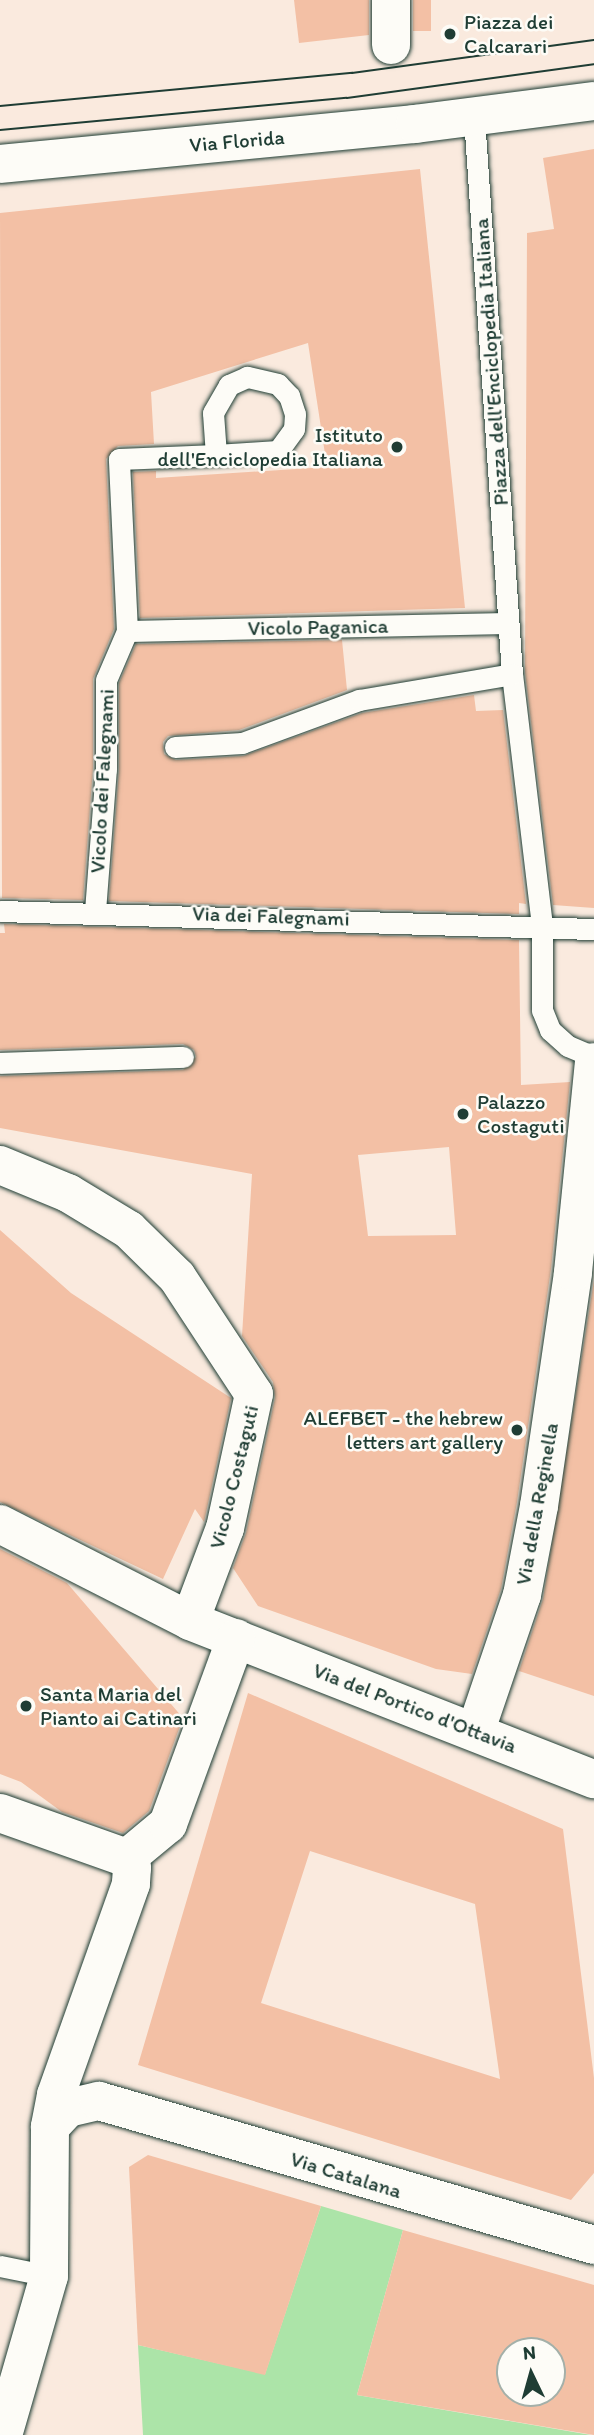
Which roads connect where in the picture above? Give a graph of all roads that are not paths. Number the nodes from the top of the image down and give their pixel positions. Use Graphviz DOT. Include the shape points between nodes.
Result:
graph roads {
  1 [pos="391,0"];
  2 [pos="391,44"];
  3 [pos="594,101"];
  4 [pos="474,117"];
  5 [pos="0,164"];
  6 [pos="216,455"];
  7 [pos="508,614"];
  8 [pos="127,631"];
  9 [pos="513,681"];
  10 [pos="176,747"];
  11 [pos="0,911"];
  12 [pos="95,911"];
  13 [pos="542,925"];
  14 [pos="594,929"];
  15 [pos="183,1057"];
  16 [pos="594,1060"];
  17 [pos="0,1063"];
  18 [pos="0,1165"];
  19 [pos="0,1524"];
  20 [pos="190,1621"];
  21 [pos="236,1638"];
  22 [pos="476,1730"];
  23 [pos="594,1779"];
  24 [pos="0,1812"];
  25 [pos="127,1858"];
  26 [pos="71,2046"];
  27 [pos="99,2101"];
  28 [pos="50,2127"];
  29 [pos="594,2245"];
  30 [pos="0,2266"];
  31 [pos="49,2276"];
  32 [pos="3,2435"];
  1 -- 2 [label="street"];
  3 -- 4 [label="street, Via Florida"];
  4 -- 5 [label="street, Via Florida"];
  4 -- 7 [label="lane, Piazza dell'Enciclopedia Italiana"];
  6 -- 6 [label="lane, Vicolo dei Falegnami" via="213,413 218,398 247,377 278,384 289,396 295,414 288,442 278,451"];
  6 -- 8 [label="lane, Vicolo dei Falegnami" via="119,459"];
  7 -- 8 [label="lane, Vicolo Paganica"];
  7 -- 9 [label="lane, Piazza dell'Enciclopedia Italiana"];
  8 -- 12 [label="lane, Vicolo dei Falegnami" via="106,680 106,759"];
  9 -- 10 [label="lane" via="359,700 242,743"];
  9 -- 13 [label="lane, Piazza dell'Enciclopedia Italiana"];
  11 -- 12 [label="lane, Via dei Falegnami"];
  12 -- 13 [label="lane, Via dei Falegnami"];
  13 -- 14 [label="lane, Via dei Falegnami"];
  13 -- 16 [label="lane, Piazza dell'Enciclopedia Italiana" via="542,1010 551,1030"];
  15 -- 17 [label="lane"];
  16 -- 22 [label="street, Via della Reginella" via="573,1272 522,1595"];
  18 -- 20 [label="street, Vicolo Costaguti" via="58,1189 129,1230 177,1277 254,1394 225,1528"];
  19 -- 20 [label="street, Via del Portico d'Ottavia"];
  20 -- 21 [label="street, Via del Portico d'Ottavia"];
  21 -- 22 [label="street, Via del Portico d'Ottavia"];
  21 -- 25 [label="street" via="168,1824"];
  22 -- 23 [label="street, Via del Portico d'Ottavia"];
  24 -- 25 [label="street"];
  25 -- 26 [label="street" via="131,1884"];
  26 -- 27 [label="street" via="78,2079"];
  26 -- 28 [label="street"];
  27 -- 28 [label="street" via="68,2108"];
  27 -- 29 [label="street, Via Catalana"];
  28 -- 31 [label="street"];
  30 -- 31 [label="lane"];
  31 -- 32 [label="street"];
}
